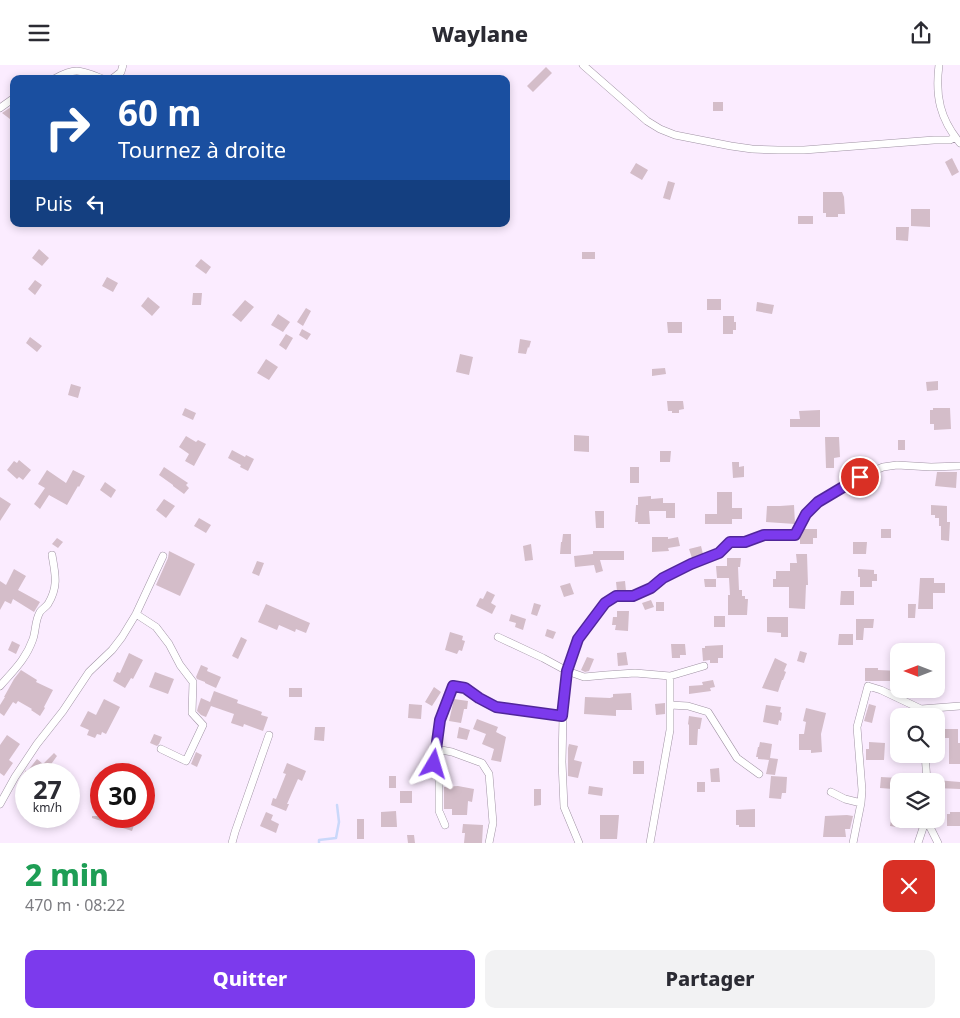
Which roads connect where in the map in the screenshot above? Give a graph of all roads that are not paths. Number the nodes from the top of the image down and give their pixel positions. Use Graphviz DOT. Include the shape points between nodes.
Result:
graph roads {
  1 [pos="583,65"];
  2 [pos="939,65"];
  3 [pos="61,75"];
  4 [pos="91,75"];
  5 [pos="955,137"];
  6 [pos="960,143"];
  7 [pos="960,466"];
  8 [pos="52,555"];
  9 [pos="163,557"];
  10 [pos="136,614"];
  11 [pos="498,637"];
  12 [pos="704,666"];
  13 [pos="567,671"];
  14 [pos="670,676"];
  15 [pos="0,686"];
  16 [pos="670,705"];
  17 [pos="960,706"];
  18 [pos="915,708"];
  19 [pos="945,708"];
  20 [pos="562,716"];
  21 [pos="270,735"];
  22 [pos="161,749"];
  23 [pos="436,749"];
  24 [pos="759,774"];
  25 [pos="831,792"];
  26 [pos="861,803"];
  27 [pos="0,805"];
  28 [pos="445,825"];
  29 [pos="923,828"];
  30 [pos="930,828"];
  31 [pos="232,843"];
  32 [pos="489,843"];
  33 [pos="579,843"];
  34 [pos="650,843"];
  35 [pos="853,843"];
  36 [pos="918,843"];
  37 [pos="938,843"];
  1 -- 5 [label="street" via="647,121 675,135 778,151 950,141"];
  2 -- 5 [label="street" via="941,110"];
  3 -- 4 [label="street" via="76,70"];
  5 -- 6 [label="street"];
  7 -- 13 [label="street" via="883,467 818,502 806,514 795,535 764,535 745,542 730,542 719,553 663,578 651,588 633,596 616,596 605,603 578,639"];
  8 -- 15 [label="street" via="56,580 51,597 40,612 29,651"];
  9 -- 10 [label="street"];
  10 -- 22 [label="street" via="156,627 193,683 192,713 203,725 186,761"];
  10 -- 27 [label="street" via="122,637 90,672 37,744"];
  11 -- 13 [label="street"];
  12 -- 14 [label="street"];
  13 -- 14 [label="street" via="584,677 635,673"];
  13 -- 20 [label="street"];
  14 -- 16 [label="street"];
  16 -- 24 [label="street" via="708,712 737,759"];
  16 -- 34 [label="street" via="670,730"];
  17 -- 19 [label="street"];
  18 -- 26 [label="street" via="868,686 856,727"];
  20 -- 23 [label="street" via="496,707 465,688 453,686 440,720"];
  20 -- 33 [label="street" via="564,807"];
  21 -- 31 [label="street"];
  23 -- 28 [label="street" via="434,764 439,780 439,811"];
  23 -- 32 [label="street" via="482,763 488,774 493,823"];
  25 -- 26 [label="street"];
  26 -- 35 [label="street"];
  29 -- 36 [label="street"];
  30 -- 37 [label="street"];
}
